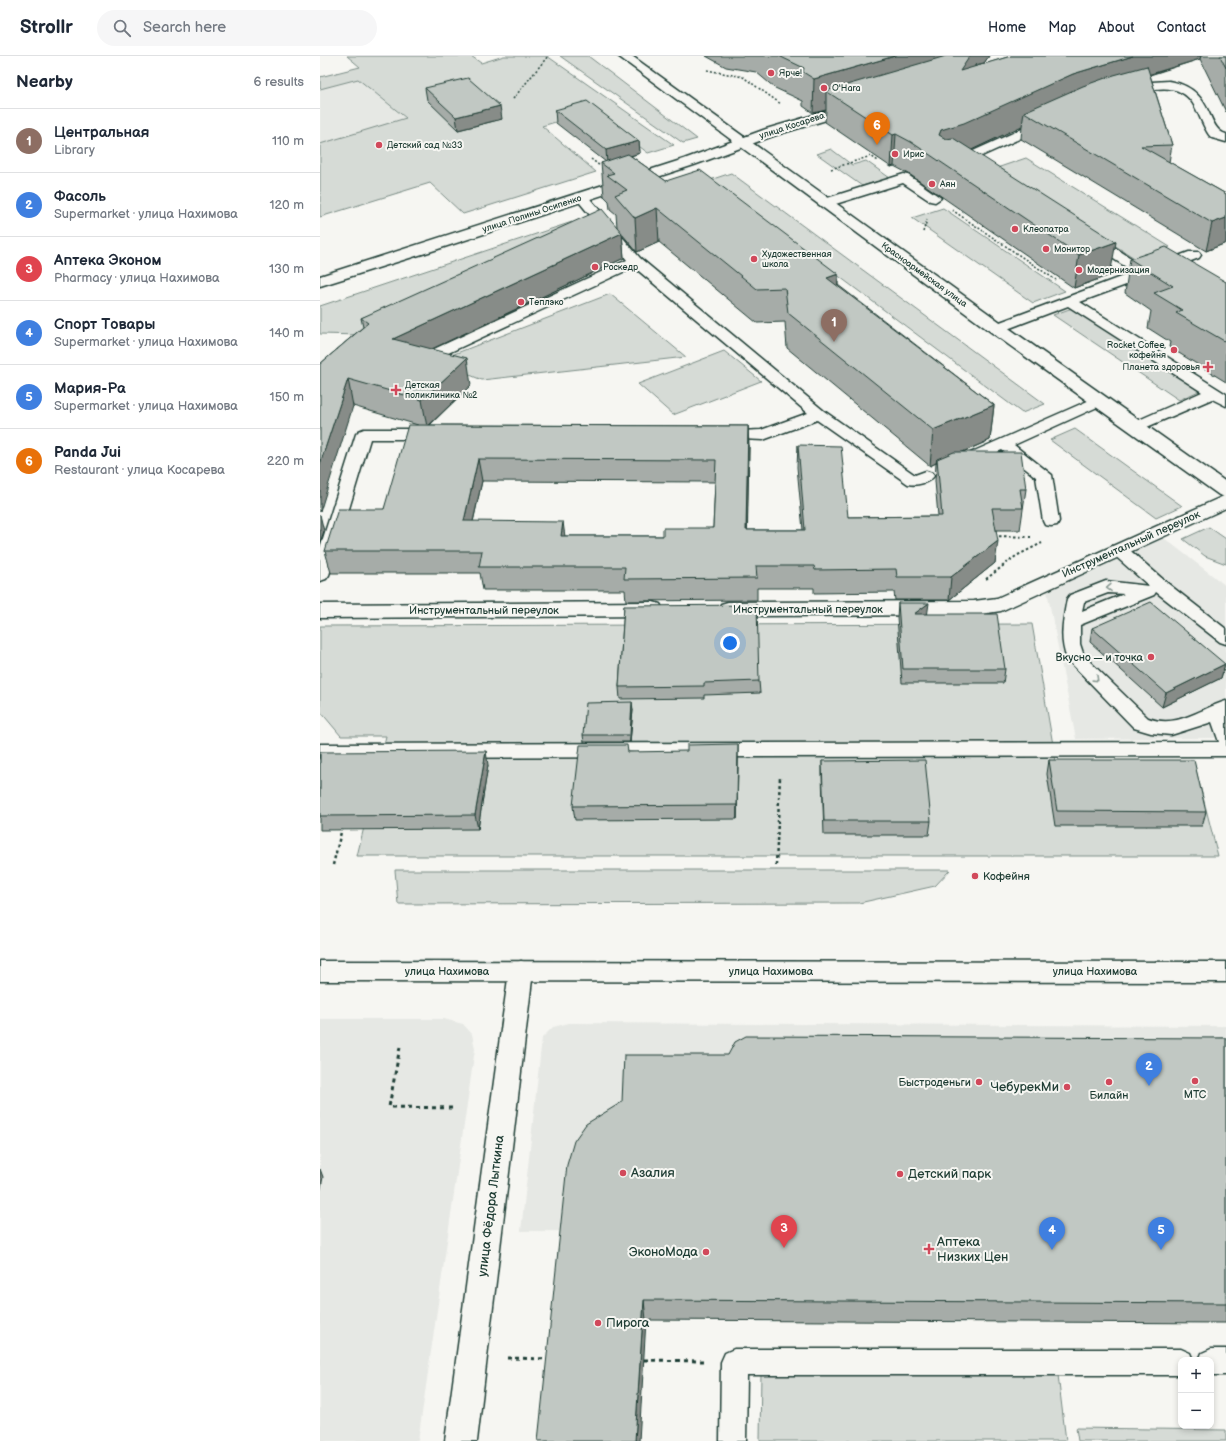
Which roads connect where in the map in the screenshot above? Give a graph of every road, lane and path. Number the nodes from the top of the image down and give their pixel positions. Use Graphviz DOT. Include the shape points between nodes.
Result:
graph roads {
  1 [pos="548,56"];
  2 [pos="624,56"];
  3 [pos="707,70"];
  4 [pos="1118,95"];
  5 [pos="512,99"];
  6 [pos="871,102"];
  7 [pos="780,109"];
  8 [pos="1058,117"];
  9 [pos="1226,138"];
  10 [pos="742,143"];
  11 [pos="871,156"];
  12 [pos="966,159"];
  13 [pos="951,163"];
  14 [pos="831,169"];
  15 [pos="986,172"];
  16 [pos="581,197"];
  17 [pos="935,198"];
  18 [pos="826,203"];
  19 [pos="1079,231"];
  20 [pos="1194,256"];
  21 [pos="635,261"];
  22 [pos="1036,267"];
  23 [pos="1146,274"];
  24 [pos="320,281"];
  25 [pos="1071,302"];
  26 [pos="997,328"];
  27 [pos="426,358"];
  28 [pos="1212,393"];
  29 [pos="1099,401"];
  30 [pos="1226,401"];
  31 [pos="820,414"];
  32 [pos="1135,427"];
  33 [pos="444,434"];
  34 [pos="707,435"];
  35 [pos="1002,443"];
  36 [pos="969,458"];
  37 [pos="926,476"];
  38 [pos="1226,491"];
  39 [pos="1226,501"];
  40 [pos="1051,521"];
  41 [pos="991,536"];
  42 [pos="1039,537"];
  43 [pos="1119,550"];
  44 [pos="320,575"];
  45 [pos="1154,588"];
  46 [pos="672,609"];
  47 [pos="712,609"];
  48 [pos="320,611"];
  49 [pos="1226,638"];
  50 [pos="1222,710"];
  51 [pos="1226,738"];
  52 [pos="1226,749"];
  53 [pos="782,750"];
  54 [pos="320,751"];
  55 [pos="342,827"];
  56 [pos="333,865"];
  57 [pos="776,865"];
  58 [pos="320,971"];
  59 [pos="520,971"];
  60 [pos="1224,971"];
  61 [pos="400,1047"];
  62 [pos="454,1108"];
  63 [pos="472,1358"];
  64 [pos="553,1359"];
  65 [pos="644,1360"];
  66 [pos="734,1362"];
  67 [pos="1178,1362"];
  68 [pos="1214,1362"];
  69 [pos="1226,1362"];
  70 [pos="461,1441"];
  71 [pos="733,1441"];
  1 -- 5 [label="path"];
  2 -- 10 [label="street, Красноармейская улица"];
  3 -- 7 [label="path" via="743,77 781,103"];
  4 -- 9 [label="lane" via="1148,85 1185,89 1197,101 1213,132"];
  6 -- 10 [label="street, улица Косарева"];
  8 -- 12 [label="lane"];
  10 -- 16 [label="street, улица Полины Осипенко"];
  10 -- 18 [label="street, Красноармейская улица"];
  11 -- 14 [label="path"];
  12 -- 13 [label="lane"];
  12 -- 15 [label="lane"];
  16 -- 21 [label="lane"];
  16 -- 24 [label="street, улица Полины Осипенко"];
  17 -- 18 [label="lane" via="904,178"];
  17 -- 22 [label="path"];
  18 -- 26 [label="street, Красноармейская улица"];
  19 -- 23 [label="lane"];
  20 -- 23 [label="lane"];
  21 -- 27 [label="lane"];
  21 -- 31 [label="lane"];
  23 -- 25 [label="lane"];
  25 -- 26 [label="lane"];
  25 -- 28 [label="lane"];
  26 -- 29 [label="street, Красноармейская улица"];
  28 -- 30 [label="lane"];
  28 -- 32 [label="lane"];
  29 -- 32 [label="street, Красноармейская улица"];
  29 -- 35 [label="lane"];
  31 -- 34 [label="lane" via="763,435"];
  31 -- 37 [label="lane" via="914,482"];
  32 -- 38 [label="street, Красноармейская улица"];
  33 -- 44 [label="lane" via="364,434"];
  35 -- 36 [label="lane"];
  35 -- 40 [label="lane" via="1044,475"];
  39 -- 43 [label="street, Инструментальный переулок"];
  41 -- 42 [label="path"];
  43 -- 45 [label="lane"];
  43 -- 47 [label="street, Инструментальный переулок" via="1001,604 988,607"];
  45 -- 49 [label="lane"];
  45 -- 50 [label="lane, one-way" via="1072,622 1069,639 1076,659 1141,723 1152,728 1168,730 1184,726"];
  46 -- 48 [label="street, Инструментальный переулок"];
  50 -- 51 [label="lane"];
  52 -- 53 [label="lane"];
  53 -- 54 [label="lane"];
  53 -- 57 [label="path"];
  55 -- 56 [label="path"];
  58 -- 59 [label="street, улица Нахимова"];
  59 -- 60 [label="street, улица Нахимова"];
  59 -- 63 [label="street, улица Фёдора Лыткина"];
  61 -- 62 [label="path" via="390,1107"];
  63 -- 64 [label="path"];
  63 -- 70 [label="street, улица Фёдора Лыткина"];
  65 -- 66 [label="path"];
  66 -- 67 [label="lane"];
  66 -- 71 [label="lane"];
  68 -- 69 [label="lane"];
}
